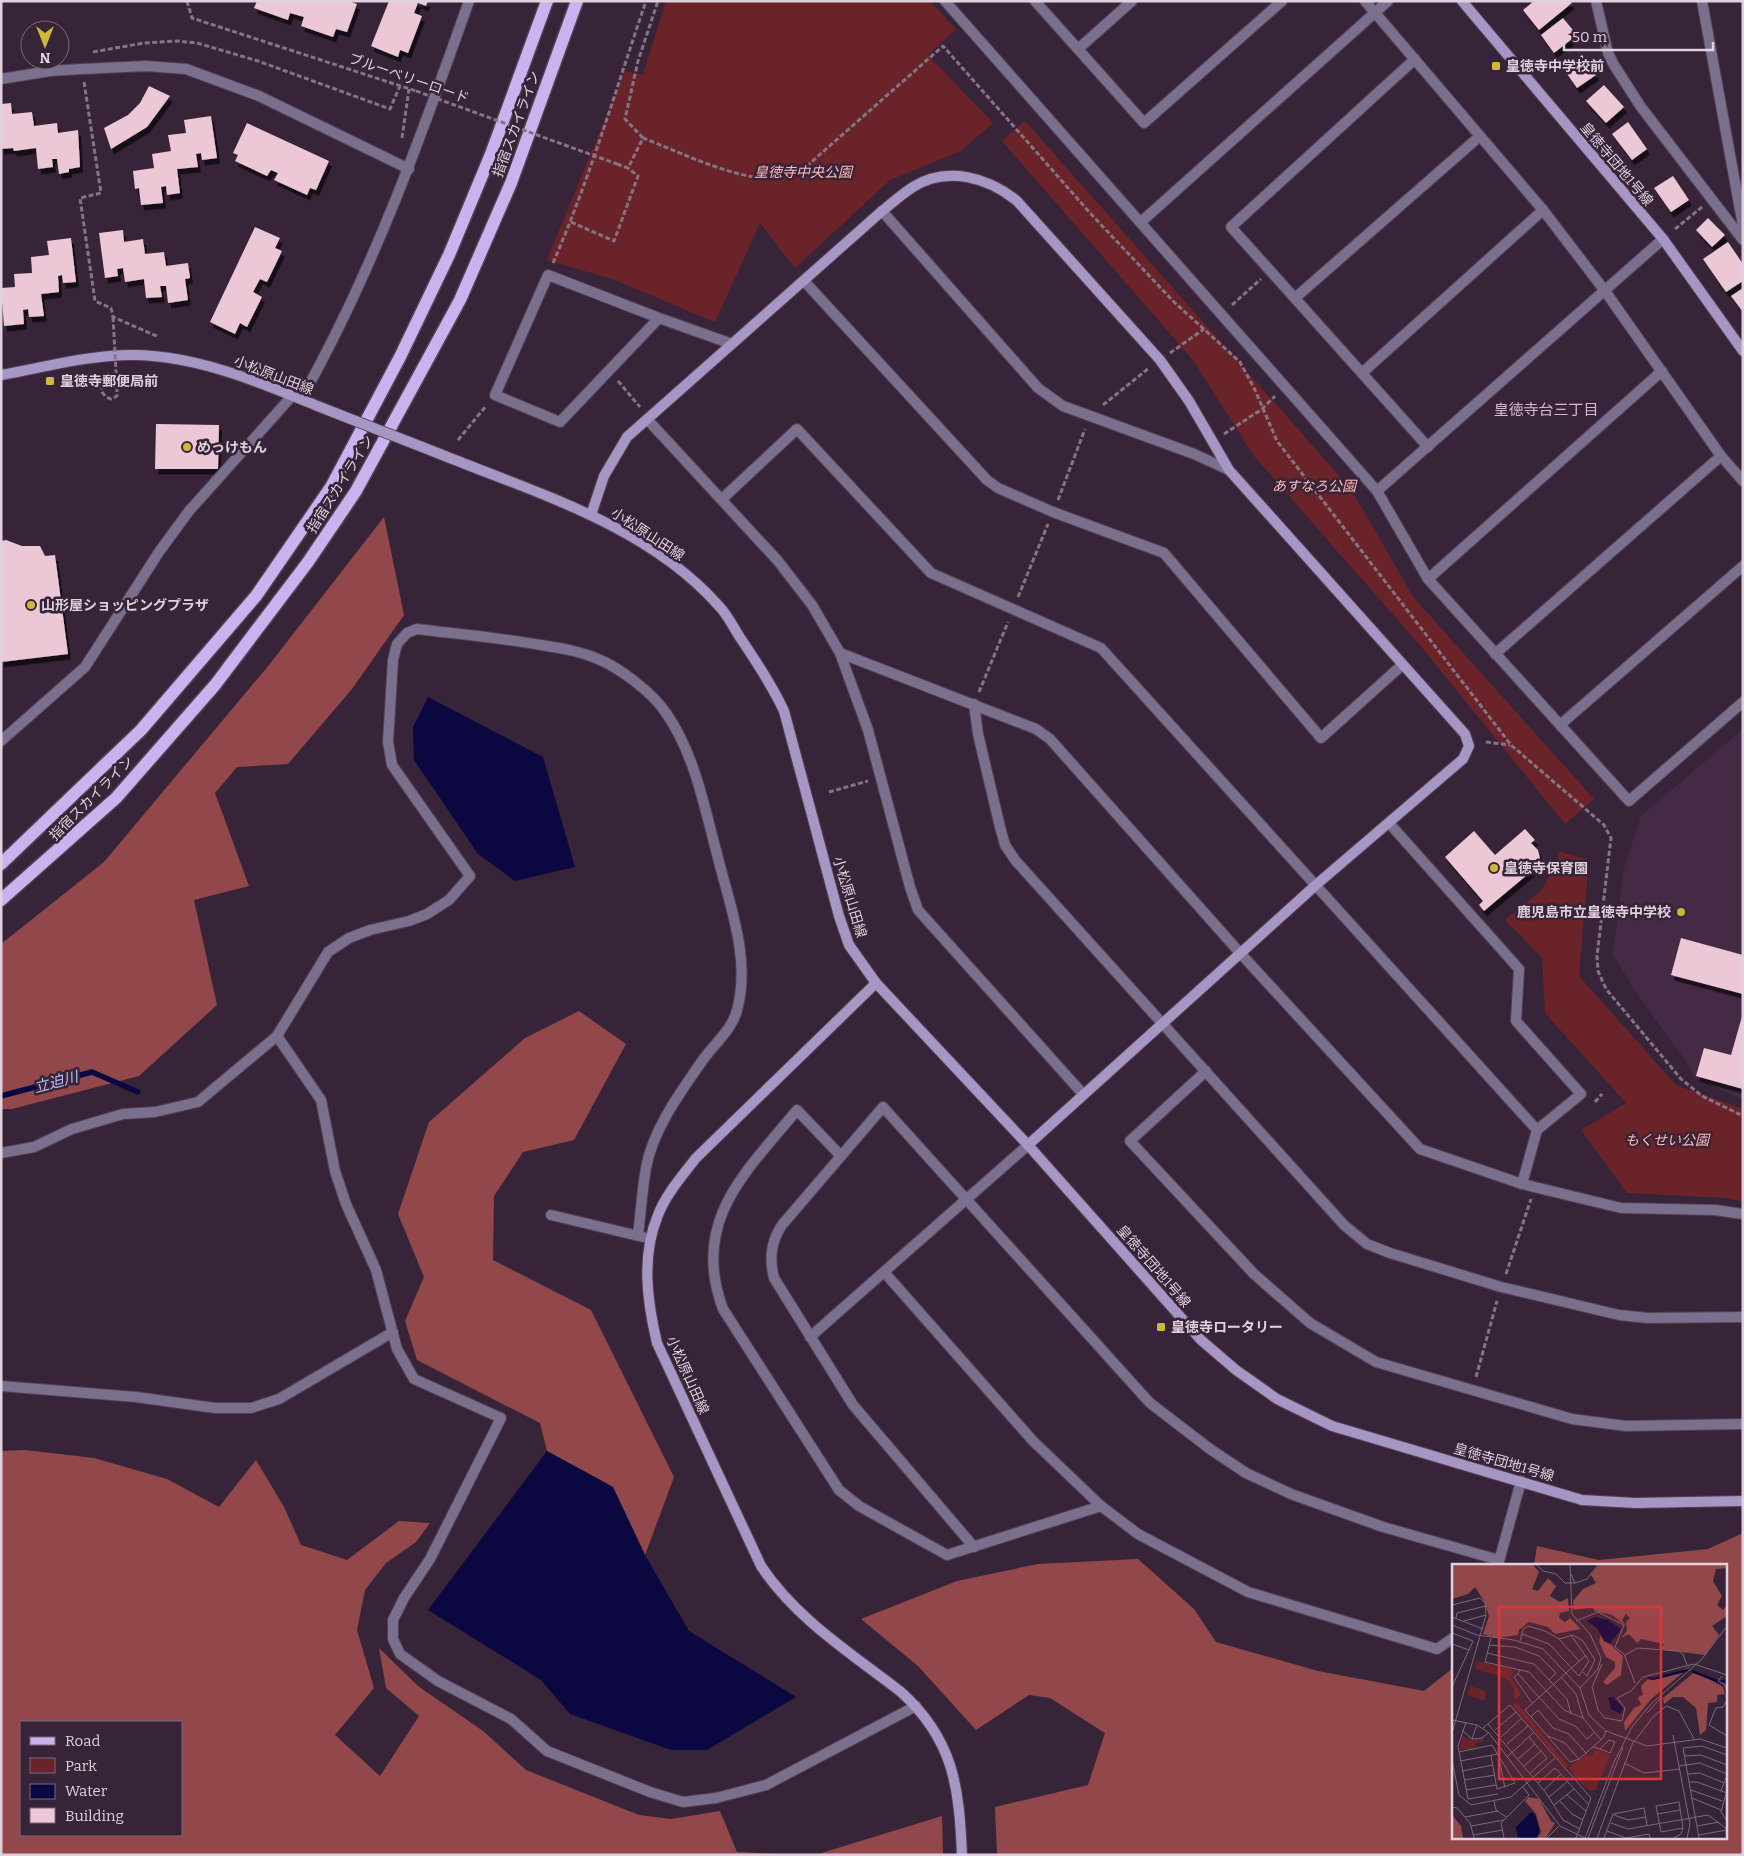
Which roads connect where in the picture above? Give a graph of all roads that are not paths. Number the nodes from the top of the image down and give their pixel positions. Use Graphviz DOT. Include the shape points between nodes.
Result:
graph roads {
  1 [pos="469,1"];
  2 [pos="547,1"];
  3 [pos="577,1"];
  4 [pos="945,1"];
  5 [pos="1035,1"];
  6 [pos="1132,1"];
  7 [pos="1282,1"];
  8 [pos="1365,1"];
  9 [pos="1388,1"];
  10 [pos="1462,1"];
  11 [pos="1596,1"];
  12 [pos="1702,1"];
  13 [pos="1375,13"];
  14 [pos="1078,49"];
  15 [pos="1414,59"];
  16 [pos="1,79"];
  17 [pos="1480,136"];
  18 [pos="409,169"];
  19 [pos="1543,210"];
  20 [pos="882,211"];
  21 [pos="1141,222"];
  22 [pos="1743,226"];
  23 [pos="1663,239"];
  24 [pos="1743,240"];
  25 [pos="804,281"];
  26 [pos="1605,291"];
  27 [pos="1295,298"];
  28 [pos="659,318"];
  29 [pos="732,344"];
  30 [pos="1743,351"];
  31 [pos="1662,371"];
  32 [pos="1362,373"];
  33 [pos="1,375"];
  34 [pos="296,398"];
  35 [pos="644,414"];
  36 [pos="1428,447"];
  37 [pos="1721,456"];
  38 [pos="1229,470"];
  39 [pos="1743,481"];
  40 [pos="1377,491"];
  41 [pos="722,499"];
  42 [pos="591,515"];
  43 [pos="1743,566"];
  44 [pos="1428,579"];
  45 [pos="840,653"];
  46 [pos="1495,654"];
  47 [pos="1402,665"];
  48 [pos="1743,702"];
  49 [pos="974,704"];
  50 [pos="1560,725"];
  51 [pos="1,741"];
  52 [pos="1389,824"];
  53 [pos="1,864"];
  54 [pos="1317,884"];
  55 [pos="1,900"];
  56 [pos="1241,954"];
  57 [pos="876,983"];
  58 [pos="1161,1024"];
  59 [pos="277,1036"];
  60 [pos="1206,1070"];
  61 [pos="1083,1094"];
  62 [pos="1537,1130"];
  63 [pos="1028,1145"];
  64 [pos="1,1153"];
  65 [pos="841,1156"];
  66 [pos="1522,1184"];
  67 [pos="967,1199"];
  68 [pos="1743,1214"];
  69 [pos="551,1215"];
  70 [pos="638,1234"];
  71 [pos="651,1240"];
  72 [pos="884,1272"];
  73 [pos="1743,1317"];
  74 [pos="393,1332"];
  75 [pos="810,1337"];
  76 [pos="1,1386"];
  77 [pos="1743,1424"];
  78 [pos="1521,1482"];
  79 [pos="1743,1501"];
  80 [pos="1101,1506"];
  81 [pos="974,1546"];
  82 [pos="1498,1562"];
  83 [pos="1452,1639"];
  84 [pos="916,1706"];
  85 [pos="962,1855"];
  1 -- 18 [label="street"];
  2 -- 53 [label="main road, 指宿スカイライン" via="491,154 449,255 400,357 331,487 256,596 141,730"];
  3 -- 55 [label="main road, 指宿スカイライン" via="511,182 460,300 356,491 308,562 215,686 116,798"];
  4 -- 21 [label="street"];
  5 -- 14 [label="street"];
  6 -- 14 [label="street"];
  7 -- 14 [label="street" via="1144,123"];
  8 -- 13 [label="street"];
  9 -- 13 [label="street"];
  10 -- 23 [label="street, 皇徳寺団地1号線"];
  11 -- 24 [label="street" via="1608,53 1614,65 1641,107"];
  12 -- 22 [label="street"];
  13 -- 15 [label="street"];
  13 -- 21 [label="street"];
  15 -- 17 [label="street"];
  15 -- 27 [label="street" via="1231,226"];
  16 -- 18 [label="street" via="82,69 186,68 259,96"];
  17 -- 19 [label="street"];
  17 -- 27 [label="street"];
  18 -- 34 [label="street" via="325,356"];
  19 -- 26 [label="street"];
  19 -- 32 [label="street"];
  20 -- 25 [label="street"];
  20 -- 38 [label="street" via="1038,388 1064,406"];
  20 -- 38 [label="street" via="914,186 941,177 986,180 1004,190 1160,360 1189,401"];
  21 -- 40 [label="street"];
  23 -- 26 [label="street"];
  23 -- 30 [label="street, 皇徳寺団地1号線"];
  25 -- 29 [label="street"];
  25 -- 47 [label="street" via="987,480 1053,512 1164,553 1321,738"];
  26 -- 31 [label="street"];
  26 -- 36 [label="street"];
  27 -- 32 [label="street"];
  28 -- 28 [label="street" via="560,422 495,395 548,275"];
  28 -- 29 [label="street"];
  29 -- 35 [label="street"];
  31 -- 37 [label="street"];
  31 -- 44 [label="street"];
  32 -- 36 [label="street"];
  33 -- 34 [label="street, 小松原山田線" via="97,358 136,355 201,364 243,375"];
  34 -- 42 [label="street, 小松原山田線, bridge"];
  34 -- 51 [label="street" via="189,511 85,667"];
  35 -- 41 [label="street"];
  35 -- 42 [label="street" via="604,476"];
  36 -- 40 [label="street"];
  37 -- 39 [label="street"];
  37 -- 46 [label="street"];
  38 -- 47 [label="street"];
  40 -- 44 [label="street"];
  41 -- 45 [label="street" via="812,605"];
  41 -- 54 [label="street" via="797,429 931,573 1102,648"];
  42 -- 57 [label="street, 小松原山田線" via="664,558 719,605 776,692 784,711 839,916 849,945"];
  43 -- 50 [label="street"];
  44 -- 46 [label="street"];
  45 -- 49 [label="street"];
  45 -- 61 [label="street" via="858,697 918,910"];
  46 -- 50 [label="street"];
  47 -- 52 [label="street" via="1465,734 1469,746 1464,759"];
  48 -- 50 [label="street" via="1630,802"];
  49 -- 56 [label="street" via="1036,729 1050,739"];
  49 -- 58 [label="street" via="978,734 1005,845"];
  52 -- 54 [label="street"];
  52 -- 62 [label="street" via="1520,969 1516,1021 1580,1094"];
  54 -- 56 [label="street"];
  54 -- 62 [label="street"];
  56 -- 58 [label="street"];
  56 -- 66 [label="street" via="1420,1149"];
  57 -- 63 [label="street, 皇徳寺団地1号線"];
  57 -- 71 [label="street, 小松原山田線" via="696,1158 658,1214"];
  58 -- 60 [label="street"];
  58 -- 61 [label="street"];
  59 -- 64 [label="street" via="198,1102 155,1112 123,1114 72,1129 34,1147"];
  59 -- 70 [label="street" via="328,952 363,932 427,914 449,900 470,876 392,765 388,742 393,660 397,644 416,629 572,650 599,659 639,685 666,712 685,746 723,879 742,962 737,1011 659,1129 646,1166"];
  59 -- 74 [label="street" via="321,1100 335,1171 376,1270"];
  60 -- 73 [label="street" via="1344,1225 1367,1244 1502,1287 1619,1315 1648,1318"];
  60 -- 77 [label="street" via="1130,1141 1254,1274 1310,1324 1376,1362 1572,1419 1616,1425"];
  61 -- 63 [label="street"];
  62 -- 66 [label="street"];
  63 -- 67 [label="street"];
  63 -- 78 [label="street, 皇徳寺団地1号線" via="1201,1340 1277,1399 1332,1426"];
  65 -- 67 [label="street" via="884,1107"];
  65 -- 75 [label="street" via="773,1239 771,1268 774,1278"];
  65 -- 81 [label="street" via="797,1110 736,1184 722,1210 714,1247 713,1281 722,1309 839,1490 859,1506 947,1555"];
  66 -- 68 [label="street" via="1621,1208 1715,1210"];
  67 -- 72 [label="street"];
  67 -- 82 [label="street" via="1150,1403 1210,1449 1246,1473 1326,1508"];
  69 -- 70 [label="street"];
  70 -- 71 [label="street"];
  71 -- 84 [label="street, 小松原山田線" via="647,1266 648,1305 657,1342 760,1566 776,1589 804,1616"];
  72 -- 75 [label="street"];
  72 -- 80 [label="street" via="1033,1441"];
  74 -- 76 [label="street" via="279,1399 251,1408 215,1408 136,1397"];
  74 -- 84 [label="street" via="396,1349 414,1379 502,1418 430,1559 404,1598 394,1620 393,1639 400,1654 438,1681 511,1719 547,1751 683,1802 716,1798 766,1785"];
  75 -- 81 [label="street" via="852,1405"];
  78 -- 79 [label="street, 皇徳寺団地1号線" via="1590,1500 1635,1503"];
  78 -- 82 [label="street"];
  80 -- 81 [label="street"];
  80 -- 83 [label="street" via="1138,1534 1248,1592 1437,1649"];
  84 -- 85 [label="street, 小松原山田線" via="935,1731 955,1777"];
}
